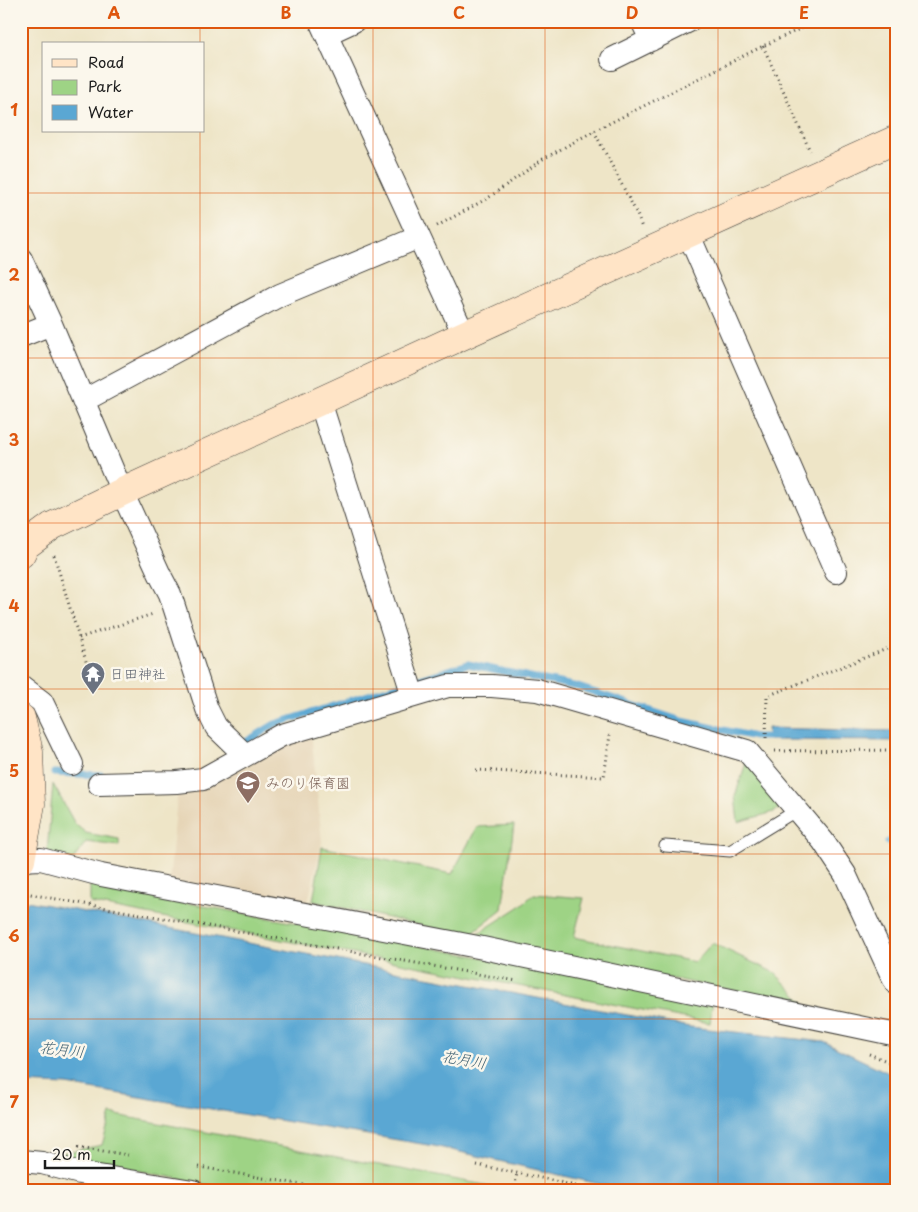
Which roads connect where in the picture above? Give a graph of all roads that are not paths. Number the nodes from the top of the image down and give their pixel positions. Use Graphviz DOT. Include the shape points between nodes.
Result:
graph roads {
  1 [pos="354,21"];
  2 [pos="689,21"];
  3 [pos="323,27"];
  4 [pos="646,31"];
  5 [pos="612,59"];
  6 [pos="897,138"];
  7 [pos="688,233"];
  8 [pos="419,237"];
  9 [pos="21,260"];
  10 [pos="50,324"];
  11 [pos="464,335"];
  12 [pos="21,336"];
  13 [pos="83,400"];
  14 [pos="320,401"];
  15 [pos="122,492"];
  16 [pos="22,545"];
  17 [pos="836,572"];
  18 [pos="21,686"];
  19 [pos="410,688"];
  20 [pos="21,718"];
  21 [pos="245,755"];
  22 [pos="72,764"];
  23 [pos="99,784"];
  24 [pos="797,810"];
  25 [pos="665,846"];
  26 [pos="21,860"];
  27 [pos="897,984"];
  28 [pos="897,1035"];
  29 [pos="21,1160"];
  30 [pos="193,1191"];
  1 -- 3 [label="street"];
  2 -- 4 [label="street"];
  3 -- 8 [label="street"];
  4 -- 5 [label="street"];
  6 -- 7 [label="street"];
  7 -- 11 [label="street"];
  7 -- 17 [label="street"];
  8 -- 11 [label="street"];
  8 -- 13 [label="street" via="280,295"];
  9 -- 10 [label="street"];
  10 -- 12 [label="street"];
  10 -- 13 [label="street"];
  11 -- 14 [label="street"];
  13 -- 15 [label="street"];
  14 -- 15 [label="street"];
  14 -- 19 [label="street"];
  15 -- 16 [label="street" via="52,526"];
  15 -- 21 [label="street" via="170,594 207,709 216,727"];
  18 -- 22 [label="street" via="42,702"];
  19 -- 21 [label="street" via="282,735"];
  19 -- 24 [label="street" via="492,686 537,690 613,712 756,745"];
  20 -- 26 [label="street" via="29,752 31,804"];
  21 -- 23 [label="street" via="203,779"];
  24 -- 25 [label="lane" via="730,851"];
  24 -- 27 [label="street" via="845,874"];
  26 -- 28 [label="street" via="41,859 101,875 484,948"];
  29 -- 30 [label="street"];
}
